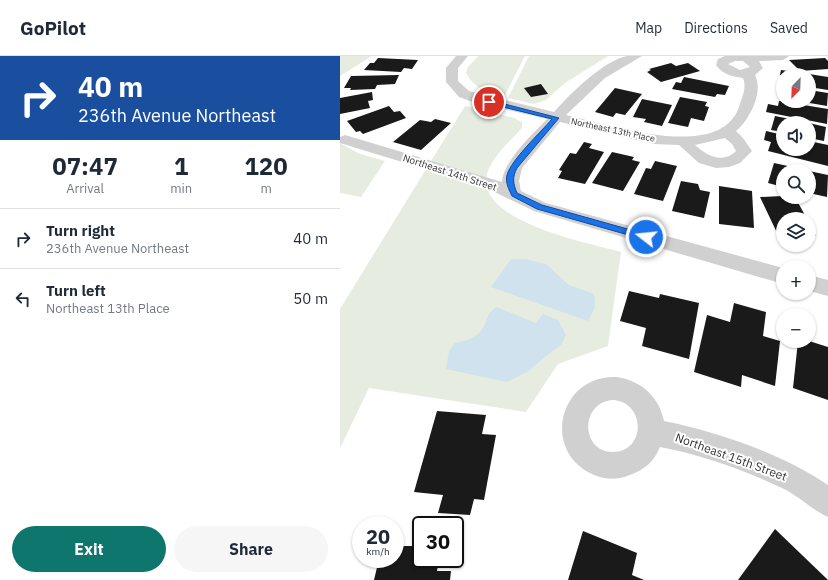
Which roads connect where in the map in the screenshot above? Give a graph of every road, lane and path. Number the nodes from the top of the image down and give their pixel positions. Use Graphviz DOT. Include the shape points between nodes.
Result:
graph roads {
  1 [pos="462,56"];
  2 [pos="636,56"];
  3 [pos="783,56"];
  4 [pos="745,58"];
  5 [pos="747,73"];
  6 [pos="556,118"];
  7 [pos="726,131"];
  8 [pos="345,140"];
  9 [pos="683,141"];
  10 [pos="514,194"];
  11 [pos="776,274"];
  12 [pos="816,285"];
  13 [pos="828,288"];
  14 [pos="652,432"];
  15 [pos="828,502"];
  1 -- 6 [label="street, Northeast 13th Place" via="452,68 452,82 464,94"];
  2 -- 6 [label="street" via="596,78"];
  3 -- 4 [label="street"];
  4 -- 5 [label="street" via="757,65 756,70"];
  4 -- 5 [label="street" via="728,58 722,65 734,72"];
  5 -- 7 [label="street, Northeast 13th Place" via="752,88 741,118"];
  6 -- 9 [label="street, Northeast 13th Place" via="654,139"];
  6 -- 10 [label="street" via="514,167 510,175"];
  7 -- 9 [label="street, Northeast 13th Place" via="709,138"];
  7 -- 9 [label="street" via="738,141 744,151 733,161 723,163 700,157"];
  8 -- 10 [label="street, Northeast 14th Street" via="490,183"];
  10 -- 11 [label="street, Northeast 14th Street" via="540,207"];
  12 -- 13 [label="street"];
  14 -- 15 [label="street, Northeast 15th Street" via="674,436 747,460 796,481"];
}
